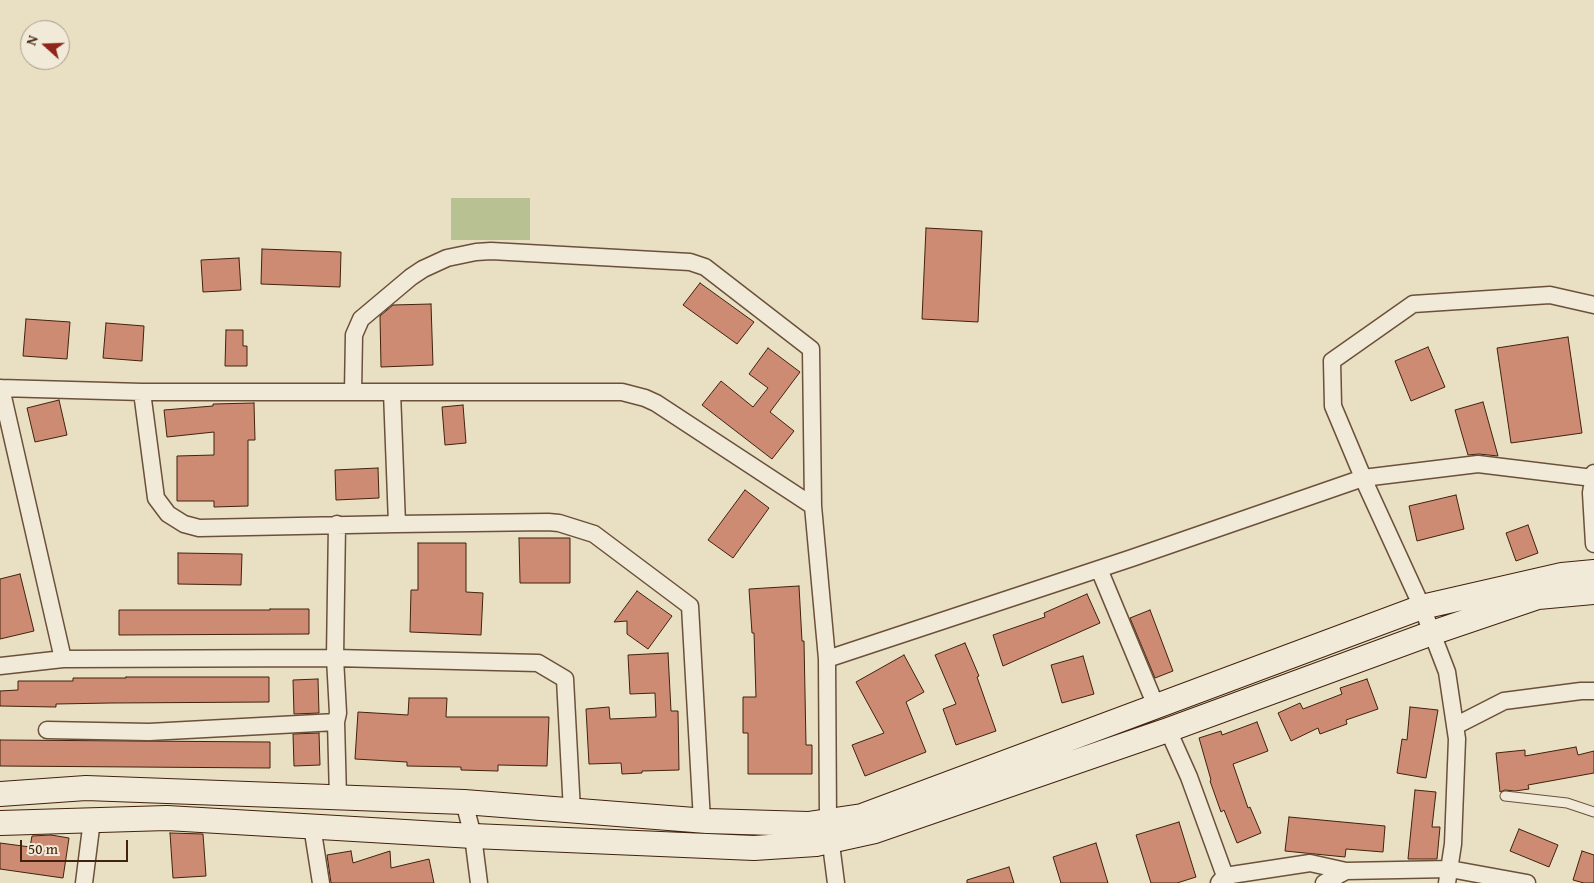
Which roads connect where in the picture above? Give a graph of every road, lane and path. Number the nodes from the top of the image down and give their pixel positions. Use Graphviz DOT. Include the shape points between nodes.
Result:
graph roads {
  1 [pos="1594,305"];
  2 [pos="0,388"];
  3 [pos="142,392"];
  4 [pos="353,392"];
  5 [pos="392,392"];
  6 [pos="1594,475"];
  7 [pos="1363,478"];
  8 [pos="813,506"];
  9 [pos="337,524"];
  10 [pos="396,524"];
  11 [pos="1594,544"];
  12 [pos="1099,569"];
  13 [pos="1594,572"];
  14 [pos="1594,592"];
  15 [pos="1422,607"];
  16 [pos="1432,633"];
  17 [pos="63,658"];
  18 [pos="334,658"];
  19 [pos="827,659"];
  20 [pos="0,666"];
  21 [pos="1594,691"];
  22 [pos="1156,706"];
  23 [pos="336,722"];
  24 [pos="1455,726"];
  25 [pos="47,730"];
  26 [pos="1168,730"];
  27 [pos="0,794"];
  28 [pos="1504,796"];
  29 [pos="338,798"];
  30 [pos="464,802"];
  31 [pos="572,811"];
  32 [pos="1594,812"];
  33 [pos="92,820"];
  34 [pos="702,821"];
  35 [pos="0,823"];
  36 [pos="312,826"];
  37 [pos="829,831"];
  38 [pos="473,836"];
  39 [pos="1346,871"];
  40 [pos="1448,876"];
  41 [pos="1223,881"];
  42 [pos="84,883"];
  43 [pos="322,883"];
  44 [pos="479,883"];
  45 [pos="836,883"];
  46 [pos="1324,883"];
  47 [pos="1527,883"];
  1 -- 7 [label="street" via="1550,295 1413,304 1332,361 1333,406"];
  2 -- 3 [label="street"];
  2 -- 17 [label="street"];
  3 -- 4 [label="street"];
  3 -- 9 [label="street" via="156,498 176,521 199,528"];
  4 -- 5 [label="street"];
  4 -- 8 [label="street" via="357,324 411,276 434,263 462,254 491,251 690,262 705,267 811,349"];
  5 -- 8 [label="street" via="611,390 634,394 656,403"];
  5 -- 10 [label="street"];
  6 -- 7 [label="street" via="1478,464"];
  6 -- 11 [label="street" via="1591,493"];
  7 -- 12 [label="street"];
  7 -- 15 [label="street"];
  8 -- 19 [label="street"];
  9 -- 10 [label="street"];
  9 -- 18 [label="street"];
  10 -- 34 [label="street" via="548,522 570,525 594,534 690,606"];
  12 -- 19 [label="street"];
  12 -- 22 [label="street"];
  13 -- 15 [label="street" via="1562,575"];
  14 -- 16 [label="street" via="1538,597"];
  15 -- 16 [label="street"];
  15 -- 22 [label="street"];
  16 -- 24 [label="street" via="1446,672"];
  16 -- 26 [label="street"];
  17 -- 18 [label="street"];
  17 -- 20 [label="street"];
  18 -- 23 [label="street"];
  18 -- 31 [label="street" via="538,663 565,679"];
  19 -- 37 [label="street"];
  21 -- 24 [label="street" via="1504,701"];
  22 -- 26 [label="street"];
  22 -- 37 [label="street"];
  23 -- 25 [label="street" via="149,732"];
  23 -- 29 [label="street"];
  24 -- 40 [label="street" via="1453,844"];
  26 -- 37 [label="street" via="875,832"];
  26 -- 41 [label="street" via="1189,777"];
  27 -- 29 [label="street" via="86,788"];
  28 -- 32 [label="lane" via="1567,803"];
  29 -- 30 [label="street"];
  30 -- 31 [label="street"];
  30 -- 38 [label="street"];
  31 -- 34 [label="street"];
  33 -- 35 [label="street"];
  33 -- 36 [label="street" via="167,818"];
  33 -- 42 [label="street"];
  34 -- 37 [label="street" via="808,824"];
  36 -- 38 [label="street"];
  36 -- 43 [label="street"];
  37 -- 38 [label="street" via="816,844 754,848"];
  37 -- 45 [label="street"];
  38 -- 44 [label="street"];
  39 -- 40 [label="street"];
  39 -- 41 [label="street" via="1310,863"];
  39 -- 46 [label="street"];
  40 -- 47 [label="street"];
}
